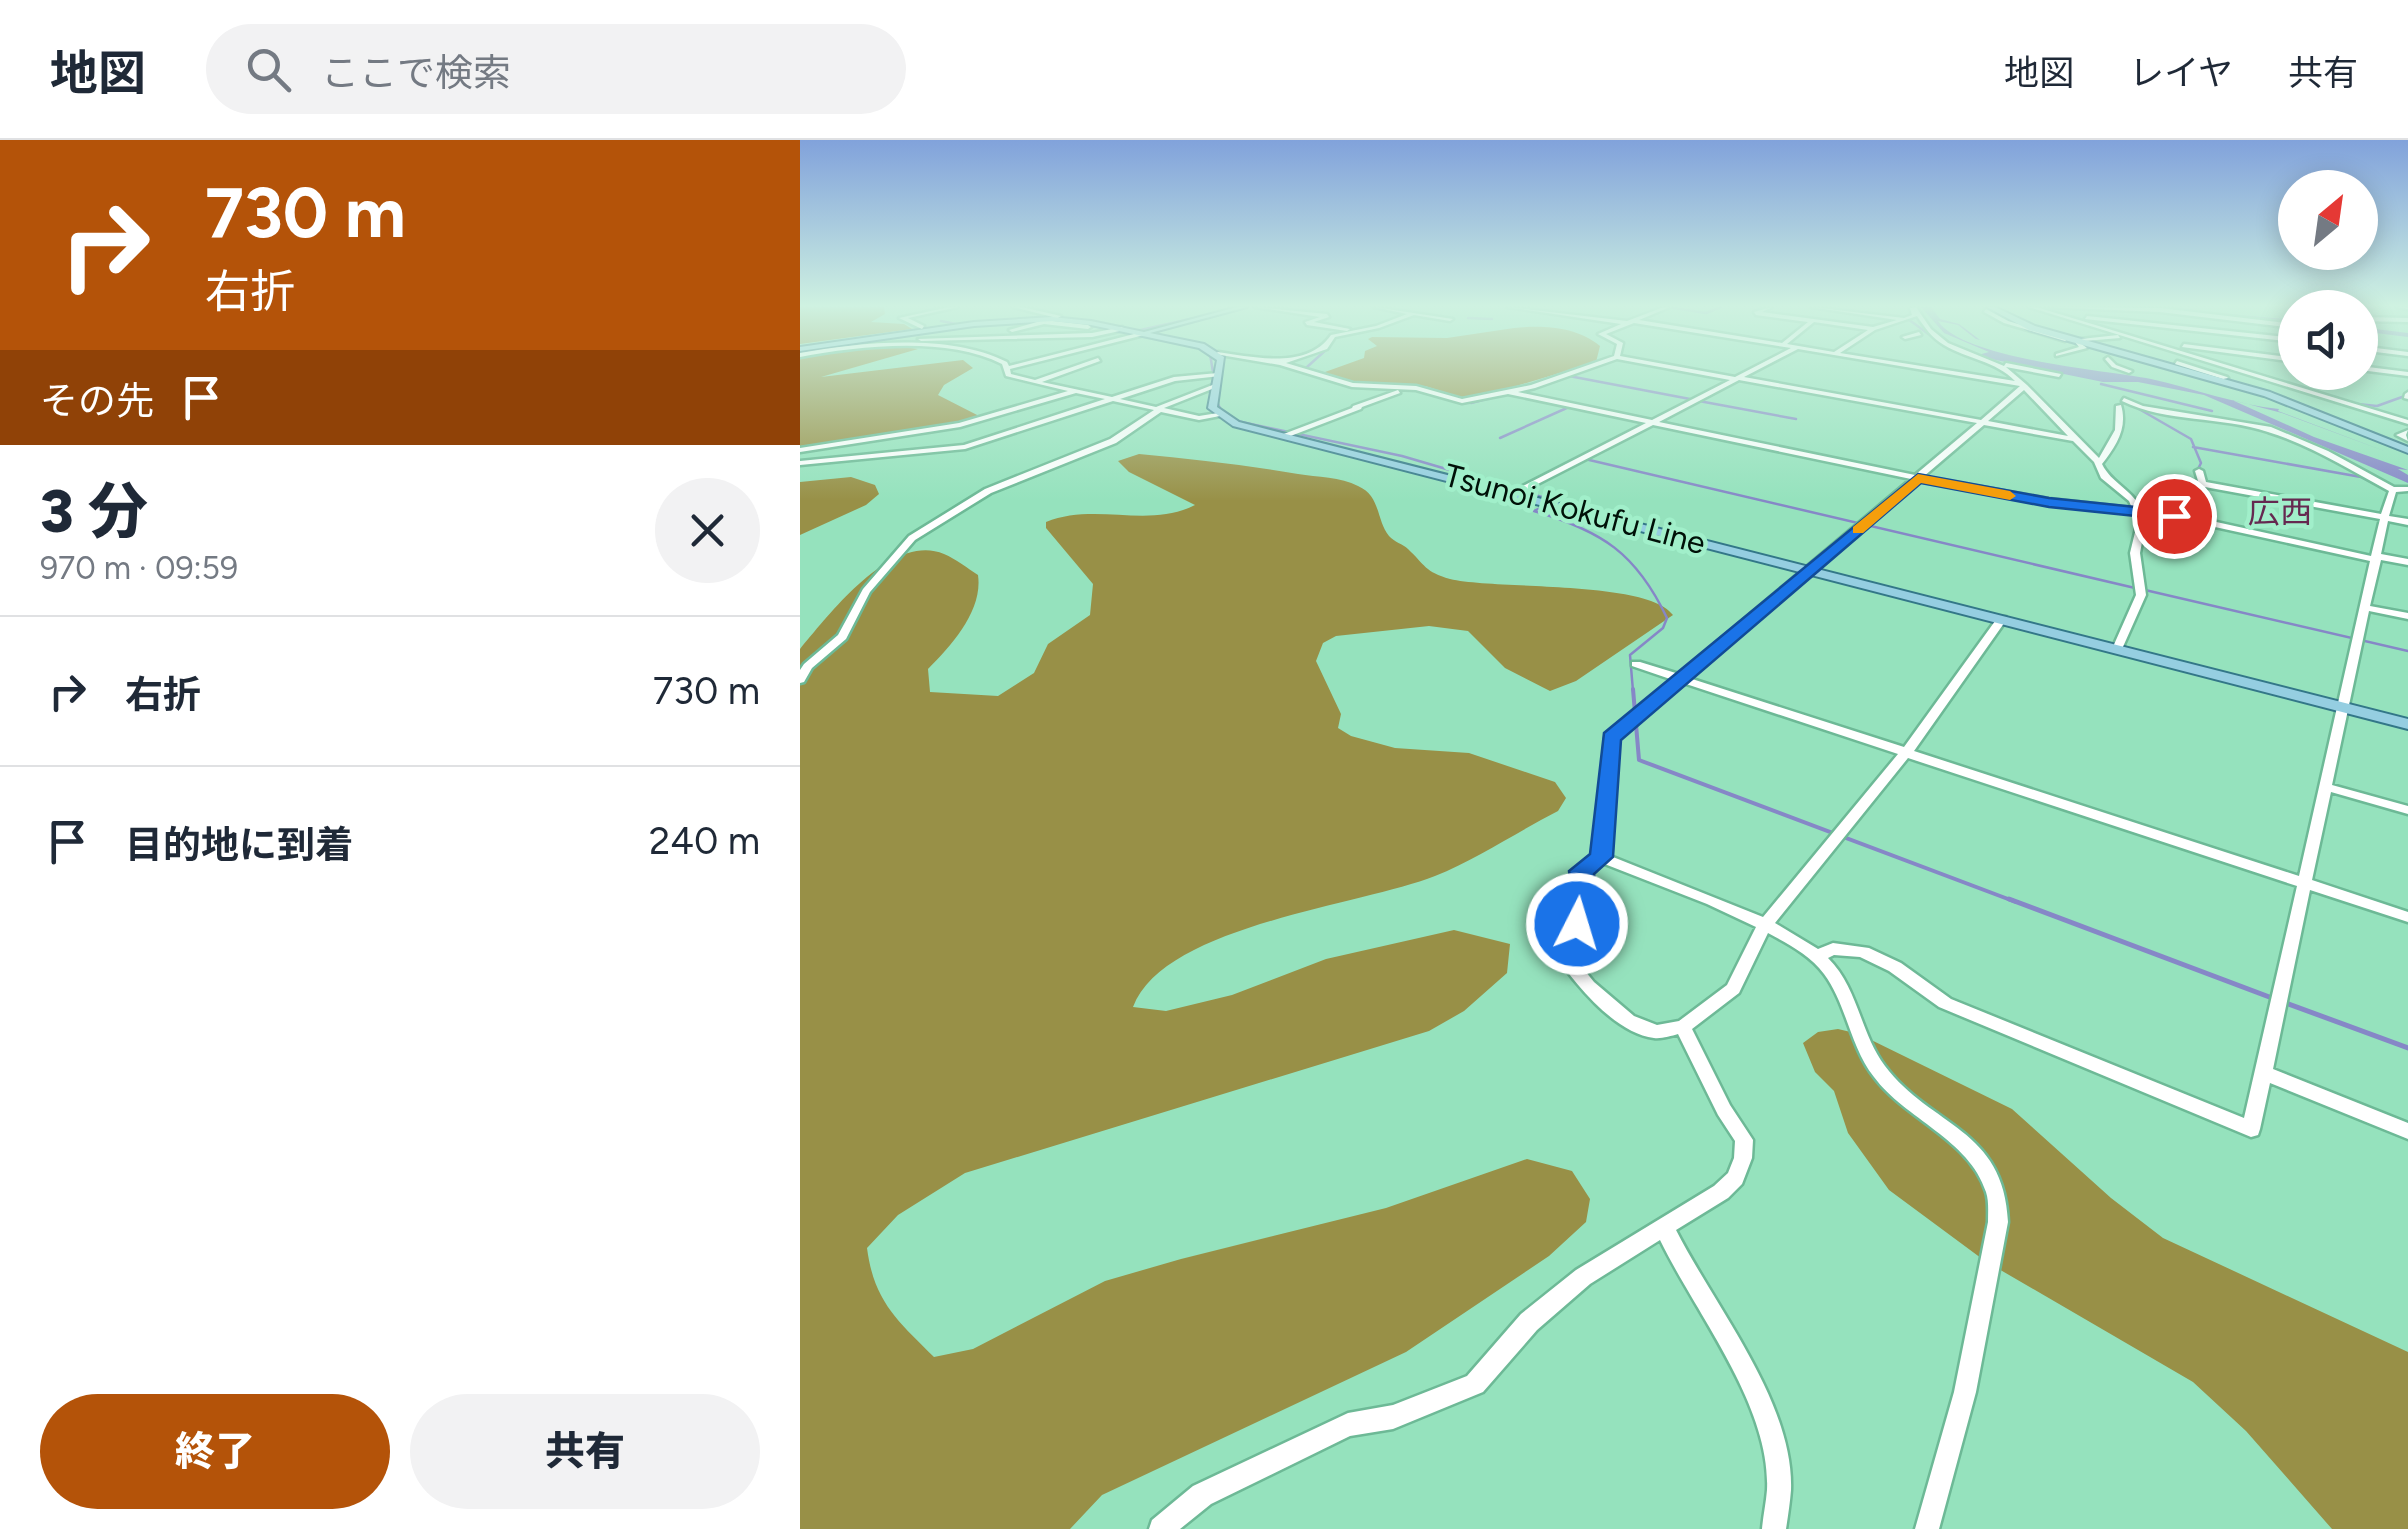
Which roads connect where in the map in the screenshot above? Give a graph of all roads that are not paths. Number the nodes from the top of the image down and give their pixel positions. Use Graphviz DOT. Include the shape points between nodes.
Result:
graph roads {
  1 [pos="1007,372"];
  2 [pos="1064,372"];
  3 [pos="1219,372"];
  4 [pos="1309,372"];
  5 [pos="1576,372"];
  6 [pos="1702,372"];
  7 [pos="1749,372"];
  8 [pos="1944,372"];
  9 [pos="2010,372"];
  10 [pos="2040,372"];
  11 [pos="2186,372"];
  12 [pos="2194,372"];
  13 [pos="2197,372"];
  14 [pos="2216,372"];
  15 [pos="2242,372"];
  16 [pos="2202,374"];
  17 [pos="2059,375"];
  18 [pos="1737,378"];
  19 [pos="1217,381"];
  20 [pos="1035,382"];
  21 [pos="2024,385"];
  22 [pos="1408,388"];
  23 [pos="1074,392"];
  24 [pos="1508,392"];
  25 [pos="1109,401"];
  26 [pos="1157,410"];
  27 [pos="1218,415"];
  28 [pos="1653,422"];
  29 [pos="1984,422"];
  30 [pos="2408,422"];
  31 [pos="1286,435"];
  32 [pos="2074,439"];
  33 [pos="800,450"];
  34 [pos="2408,450"];
  35 [pos="800,464"];
  36 [pos="2098,464"];
  37 [pos="2199,471"];
  38 [pos="1918,478"];
  39 [pos="2203,484"];
  40 [pos="2408,489"];
  41 [pos="2393,490"];
  42 [pos="1516,493"];
  43 [pos="2138,511"];
  44 [pos="2174,516"];
  45 [pos="2384,518"];
  46 [pos="2408,522"];
  47 [pos="2377,558"];
  48 [pos="2408,562"];
  49 [pos="1811,570"];
  50 [pos="2367,608"];
  51 [pos="2408,616"];
  52 [pos="2002,619"];
  53 [pos="2117,649"];
  54 [pos="1636,664"];
  55 [pos="1682,679"];
  56 [pos="800,680"];
  57 [pos="2342,707"];
  58 [pos="2408,724"];
  59 [pos="1908,750"];
  60 [pos="2326,786"];
  61 [pos="2408,810"];
  62 [pos="1601,857"];
  63 [pos="2303,883"];
  64 [pos="2408,917"];
  65 [pos="1764,926"];
  66 [pos="1817,956"];
  67 [pos="1683,1027"];
  68 [pos="2263,1073"];
  69 [pos="2408,1132"];
  70 [pos="1664,1228"];
  71 [pos="1161,1529"];
  72 [pos="1774,1529"];
  73 [pos="1927,1529"];
  1 -- 20 [label="street"];
  2 -- 20 [label="street"];
  3 -- 19 [label="main road"];
  4 -- 22 [label="street" via="1352,385"];
  5 -- 24 [label="street"];
  6 -- 18 [label="street"];
  7 -- 18 [label="street"];
  8 -- 21 [label="street"];
  9 -- 21 [label="street"];
  10 -- 17 [label="street"];
  11 -- 34 [label="main road" via="2281,399"];
  12 -- 16 [label="street"];
  13 -- 16 [label="street"];
  14 -- 16 [label="street"];
  15 -- 30 [label="street"];
  16 -- 16 [label="street" via="2226,382"];
  18 -- 28 [label="street"];
  18 -- 29 [label="street"];
  19 -- 25 [label="street" via="1180,377"];
  19 -- 26 [label="street"];
  19 -- 27 [label="main road" via="1211,403"];
  20 -- 23 [label="street"];
  21 -- 29 [label="street"];
  21 -- 32 [label="street"];
  22 -- 24 [label="street" via="1462,401"];
  22 -- 31 [label="street"];
  23 -- 25 [label="street"];
  23 -- 33 [label="street" via="949,428"];
  24 -- 28 [label="street"];
  25 -- 26 [label="street"];
  25 -- 35 [label="street" via="965,447"];
  26 -- 27 [label="street"];
  26 -- 56 [label="street" via="1113,441 988,492 912,538 866,591 842,637"];
  27 -- 31 [label="main road, Tsunoi Kokufu Line"];
  28 -- 38 [label="street"];
  28 -- 42 [label="street"];
  29 -- 32 [label="street"];
  29 -- 38 [label="street"];
  31 -- 42 [label="main road, Tsunoi Kokufu Line"];
  32 -- 36 [label="street"];
  36 -- 41 [label="street" via="2117,439 2122,403 2268,430"];
  36 -- 43 [label="street"];
  37 -- 39 [label="street"];
  38 -- 43 [label="street"];
  38 -- 49 [label="street"];
  39 -- 44 [label="street"];
  39 -- 45 [label="street"];
  40 -- 41 [label="street"];
  41 -- 45 [label="street"];
  42 -- 49 [label="main road, Tsunoi Kokufu Line"];
  43 -- 44 [label="street"];
  43 -- 53 [label="street" via="2141,595"];
  44 -- 47 [label="street"];
  45 -- 46 [label="street"];
  45 -- 47 [label="street"];
  47 -- 48 [label="street"];
  47 -- 50 [label="street"];
  49 -- 52 [label="main road, Tsunoi Kokufu Line"];
  49 -- 55 [label="street"];
  50 -- 51 [label="street"];
  50 -- 57 [label="street"];
  52 -- 53 [label="main road, Tsunoi Kokufu Line"];
  52 -- 59 [label="street"];
  53 -- 57 [label="main road, Tsunoi Kokufu Line"];
  54 -- 55 [label="street"];
  55 -- 59 [label="street"];
  55 -- 62 [label="street" via="1611,738"];
  57 -- 58 [label="main road, Tsunoi Kokufu Line"];
  57 -- 60 [label="street"];
  59 -- 63 [label="street"];
  59 -- 65 [label="street"];
  60 -- 61 [label="street"];
  60 -- 63 [label="street"];
  62 -- 65 [label="street"];
  62 -- 67 [label="street" via="1581,871 1583,904 1560,950 1628,1022 1656,1032"];
  63 -- 64 [label="street"];
  63 -- 68 [label="street"];
  65 -- 66 [label="street"];
  65 -- 67 [label="street" via="1733,989"];
  66 -- 68 [label="street" via="1833,949 1863,952 1945,1004 2252,1129"];
  66 -- 73 [label="street" via="1881,1074 1979,1160 2000,1205 1973,1355"];
  67 -- 70 [label="street" via="1744,1140 1743,1158 1722,1192"];
  68 -- 69 [label="street"];
  70 -- 71 [label="street" via="1564,1292 1476,1384 1392,1417 1348,1424 1202,1495"];
  70 -- 72 [label="street" via="1769,1422 1781,1502"];
}
